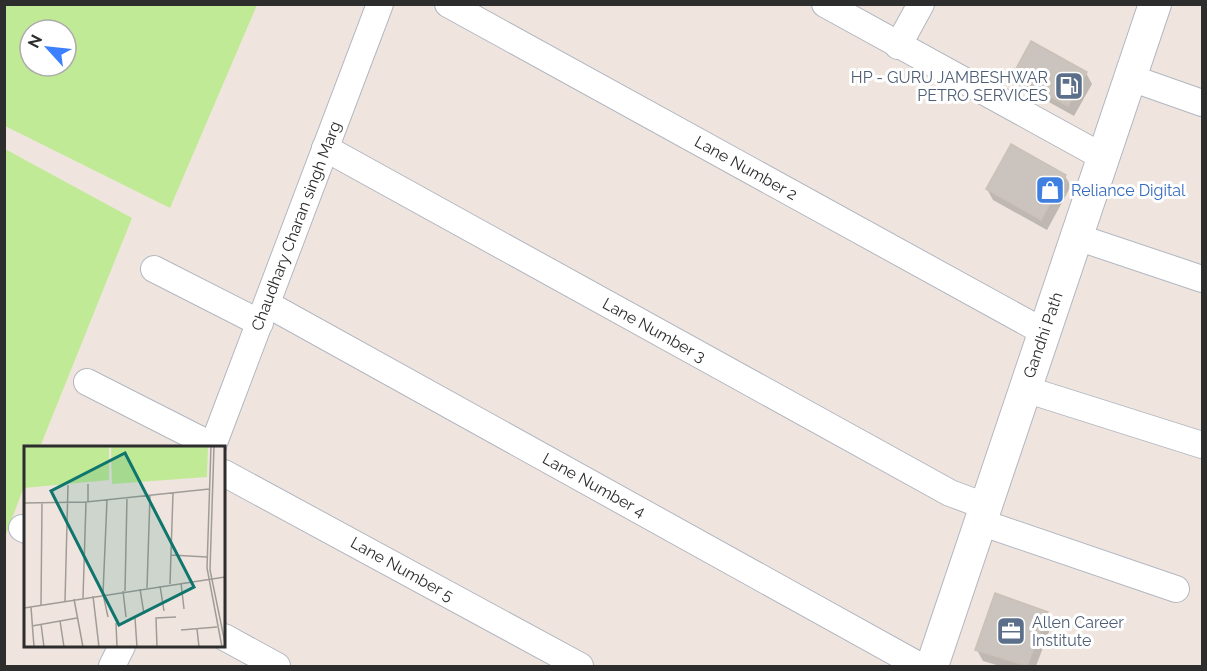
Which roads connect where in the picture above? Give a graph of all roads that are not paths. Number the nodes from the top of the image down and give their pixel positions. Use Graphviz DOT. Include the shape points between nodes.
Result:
graph roads {
  1 [pos="380,4"];
  2 [pos="448,4"];
  3 [pos="825,4"];
  4 [pos="921,4"];
  5 [pos="1155,4"];
  6 [pos="898,46"];
  7 [pos="1131,78"];
  8 [pos="1203,103"];
  9 [pos="325,148"];
  10 [pos="1103,157"];
  11 [pos="1077,237"];
  12 [pos="154,269"];
  13 [pos="1203,279"];
  14 [pos="264,314"];
  15 [pos="1044,332"];
  16 [pos="87,382"];
  17 [pos="1025,389"];
  18 [pos="1203,445"];
  19 [pos="210,446"];
  20 [pos="212,446"];
  21 [pos="225,473"];
  22 [pos="982,514"];
  23 [pos="1176,589"];
  24 [pos="225,638"];
  25 [pos="121,647"];
  26 [pos="112,666"];
  27 [pos="277,666"];
  28 [pos="580,666"];
  29 [pos="920,666"];
  30 [pos="932,666"];
  1 -- 9 [label="street, Chaudhary Charan singh Marg"];
  2 -- 15 [label="street, Lane Number 2"];
  3 -- 6 [label="street"];
  4 -- 6 [label="street"];
  5 -- 7 [label="street, Gandhi Path"];
  6 -- 10 [label="street"];
  7 -- 8 [label="street"];
  7 -- 10 [label="street, Gandhi Path"];
  9 -- 14 [label="street, Chaudhary Charan singh Marg"];
  9 -- 22 [label="street, Lane Number 3"];
  10 -- 11 [label="street, Gandhi Path"];
  11 -- 13 [label="street"];
  11 -- 15 [label="street, Gandhi Path"];
  12 -- 14 [label="street, Lane Number 4"];
  14 -- 20 [label="street, Chaudhary Charan singh Marg"];
  14 -- 29 [label="street, Lane Number 4"];
  15 -- 17 [label="street, Gandhi Path"];
  16 -- 19 [label="street"];
  17 -- 18 [label="street"];
  17 -- 22 [label="street, Gandhi Path"];
  21 -- 28 [label="street, Lane Number 5"];
  22 -- 23 [label="street, Lane Number 3"];
  22 -- 30 [label="street, Gandhi Path"];
  24 -- 27 [label="street"];
  25 -- 26 [label="street"];
}
